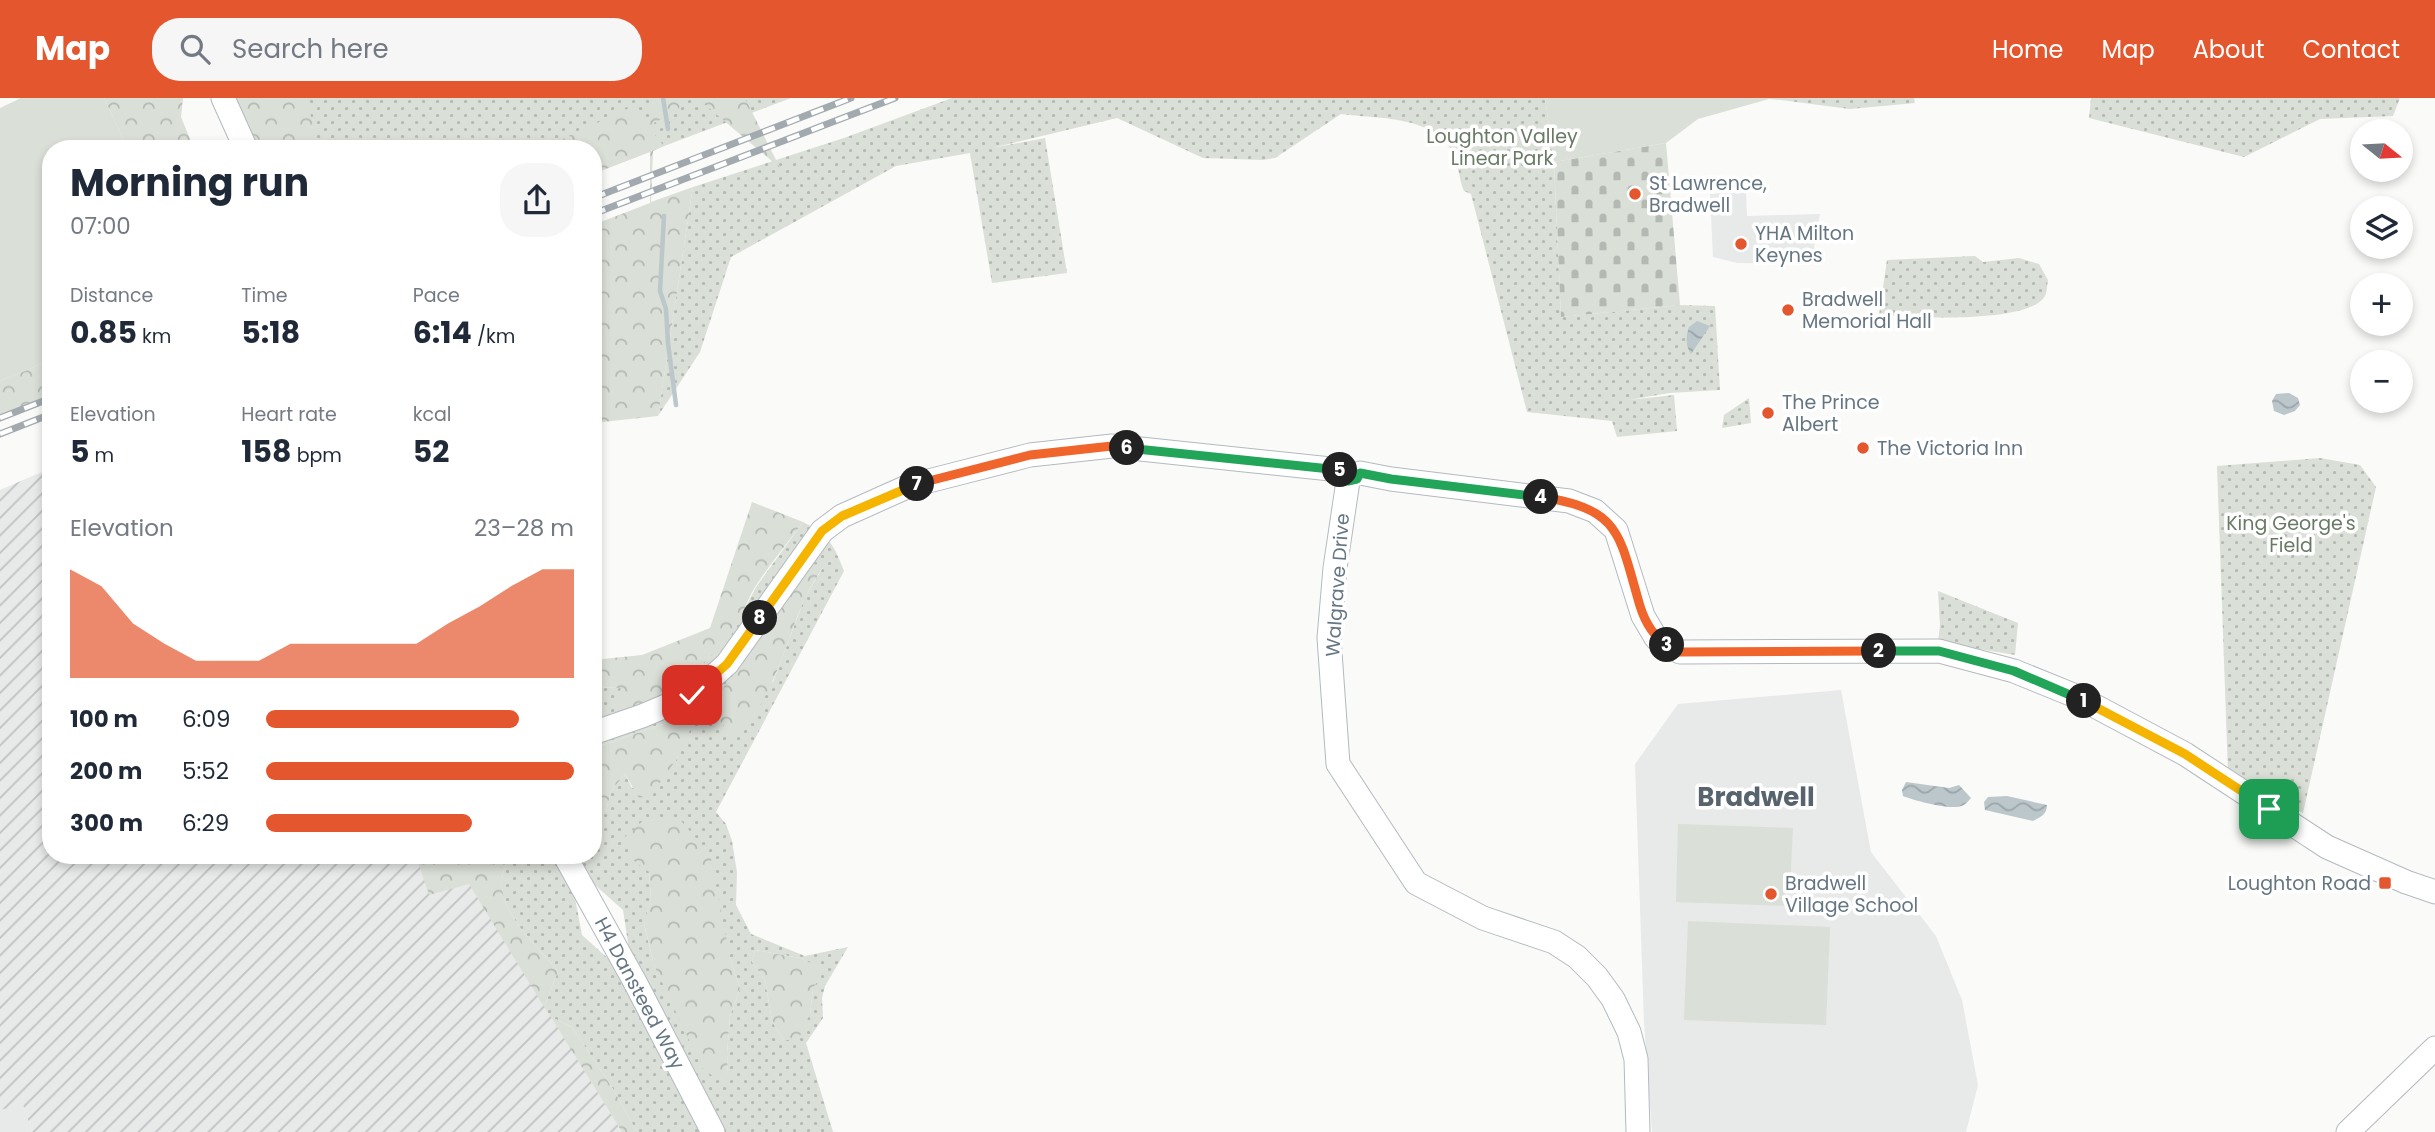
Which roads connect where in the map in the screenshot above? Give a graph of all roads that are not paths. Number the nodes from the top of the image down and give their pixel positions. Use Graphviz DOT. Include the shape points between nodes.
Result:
graph roads {
  1 [pos="223,98"];
  2 [pos="242,140"];
  3 [pos="1350,475"];
  4 [pos="602,730"];
  5 [pos="569,864"];
  6 [pos="2435,892"];
  7 [pos="2435,1048"];
  8 [pos="712,1132"];
  9 [pos="1638,1132"];
  10 [pos="2348,1132"];
  1 -- 2 [label="street"];
  3 -- 4 [label="street" via="1112,446 1030,455 908,486 842,516 822,531 727,664 692,695"];
  3 -- 6 [label="street" via="1569,501 1595,511 1616,530 1643,616 1656,638 1680,652 1939,651 2014,671 2089,703 2185,754 2327,847"];
  3 -- 9 [label="street, Walgrave Drive" via="1329,638 1338,764 1416,883 1483,918 1554,942 1597,977 1629,1032 1636,1059"];
  5 -- 8 [label="street, H4 Dansteed Way"];
  7 -- 10 [label="street"];
}
